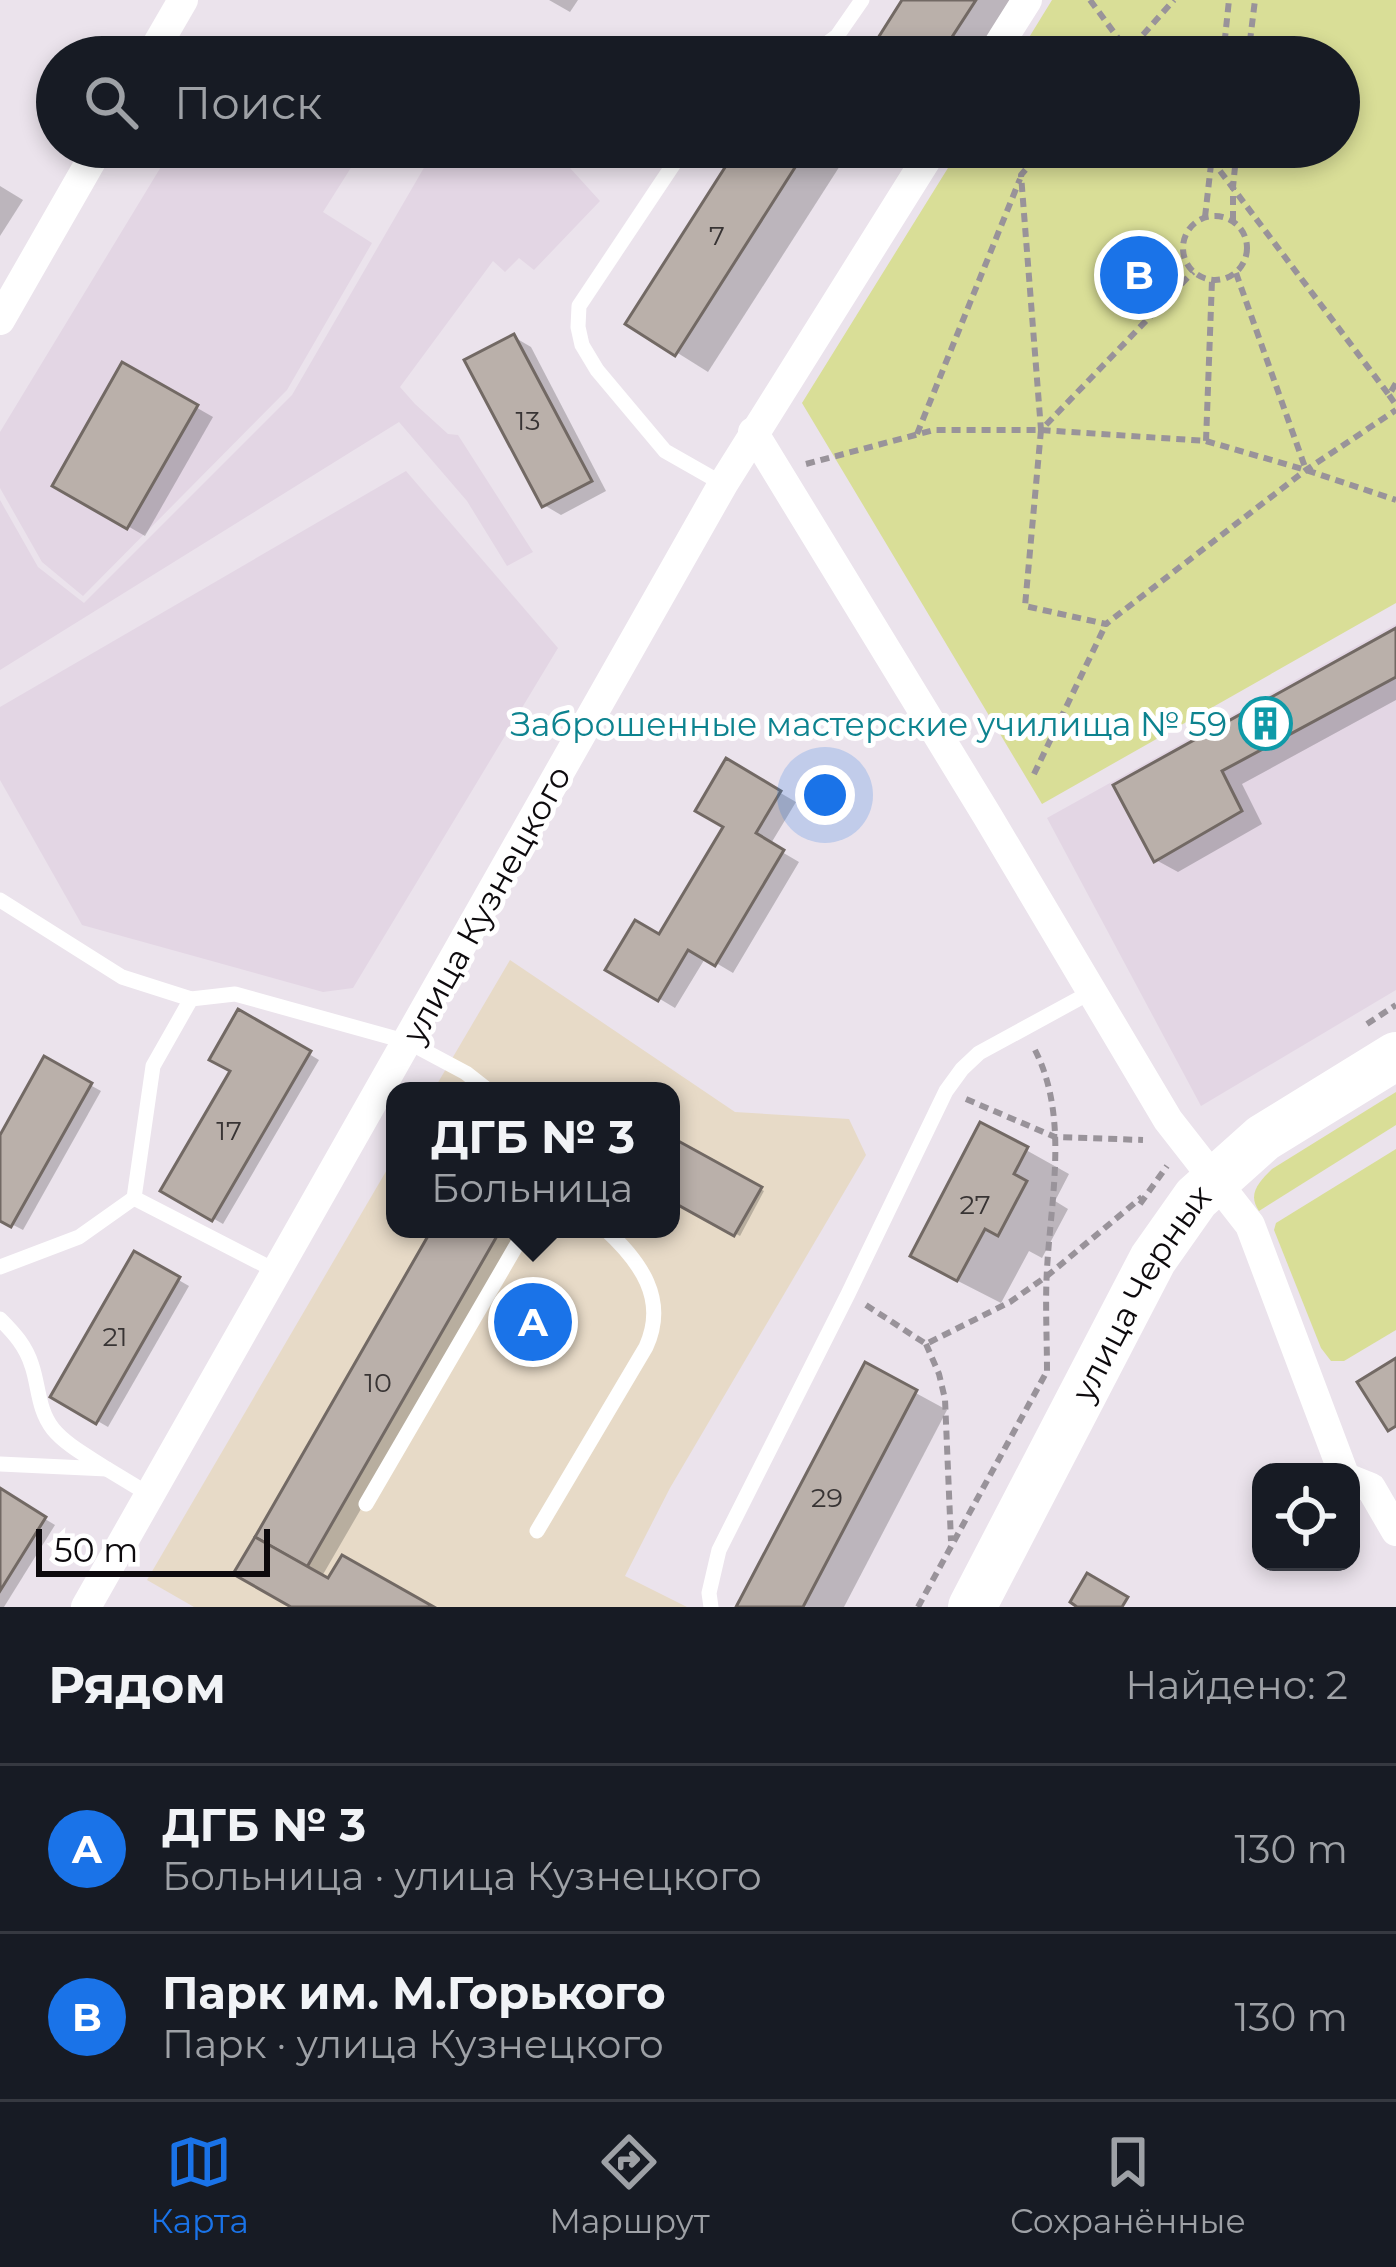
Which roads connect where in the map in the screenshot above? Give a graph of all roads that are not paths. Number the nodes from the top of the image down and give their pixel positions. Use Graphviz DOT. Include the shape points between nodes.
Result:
graph roads {
  1 [pos="183,0"];
  2 [pos="862,0"];
  3 [pos="1027,0"];
  4 [pos="162,36"];
  5 [pos="837,36"];
  6 [pos="1004,36"];
  7 [pos="87,168"];
  8 [pos="672,168"];
  9 [pos="921,168"];
  10 [pos="0,320"];
  11 [pos="753,432"];
  12 [pos="723,484"];
  13 [pos="0,900"];
  14 [pos="1091,992"];
  15 [pos="191,999"];
  16 [pos="408,1042"];
  17 [pos="1396,1056"];
  18 [pos="478,1082"];
  19 [pos="1216,1179"];
  20 [pos="134,1198"];
  21 [pos="521,1238"];
  22 [pos="613,1238"];
  23 [pos="0,1267"];
  24 [pos="278,1272"];
  25 [pos="0,1319"];
  26 [pos="1340,1463"];
  27 [pos="0,1464"];
  28 [pos="107,1469"];
  29 [pos="1360,1484"];
  30 [pos="150,1495"];
  31 [pos="366,1504"];
  32 [pos="537,1531"];
  33 [pos="1396,1531"];
  34 [pos="96,1602"];
  35 [pos="711,1607"];
  36 [pos="972,1607"];
  1 -- 4 [label="street"];
  2 -- 5 [label="lane"];
  3 -- 6 [label="street"];
  7 -- 10 [label="street"];
  8 -- 12 [label="lane" via="579,306 578,327 597,370 665,451"];
  9 -- 11 [label="street, улица Кузнецкого"];
  11 -- 12 [label="street, улица Кузнецкого"];
  11 -- 14 [label="street"];
  12 -- 16 [label="street, улица Кузнецкого"];
  13 -- 15 [label="lane" via="122,977"];
  14 -- 19 [label="street" via="1168,1120"];
  14 -- 35 [label="lane" via="979,1053 946,1091 719,1550"];
  15 -- 16 [label="lane" via="236,994"];
  15 -- 20 [label="lane" via="154,1066"];
  16 -- 18 [label="lane"];
  16 -- 24 [label="street, улица Кузнецкого"];
  17 -- 19 [label="main road, улица Черных" via="1263,1138"];
  19 -- 26 [label="street" via="1250,1225"];
  19 -- 36 [label="main road, улица Черных" via="1153,1259"];
  20 -- 23 [label="lane" via="79,1237"];
  20 -- 24 [label="lane"];
  21 -- 31 [label="lane"];
  22 -- 32 [label="lane" via="641,1268 655,1329"];
  24 -- 30 [label="street, улица Кузнецкого"];
  25 -- 28 [label="lane" via="31,1361 49,1425"];
  27 -- 28 [label="lane"];
  28 -- 30 [label="lane"];
  29 -- 33 [label="street" via="1371,1488"];
  30 -- 34 [label="street, улица Кузнецкого"];
}
